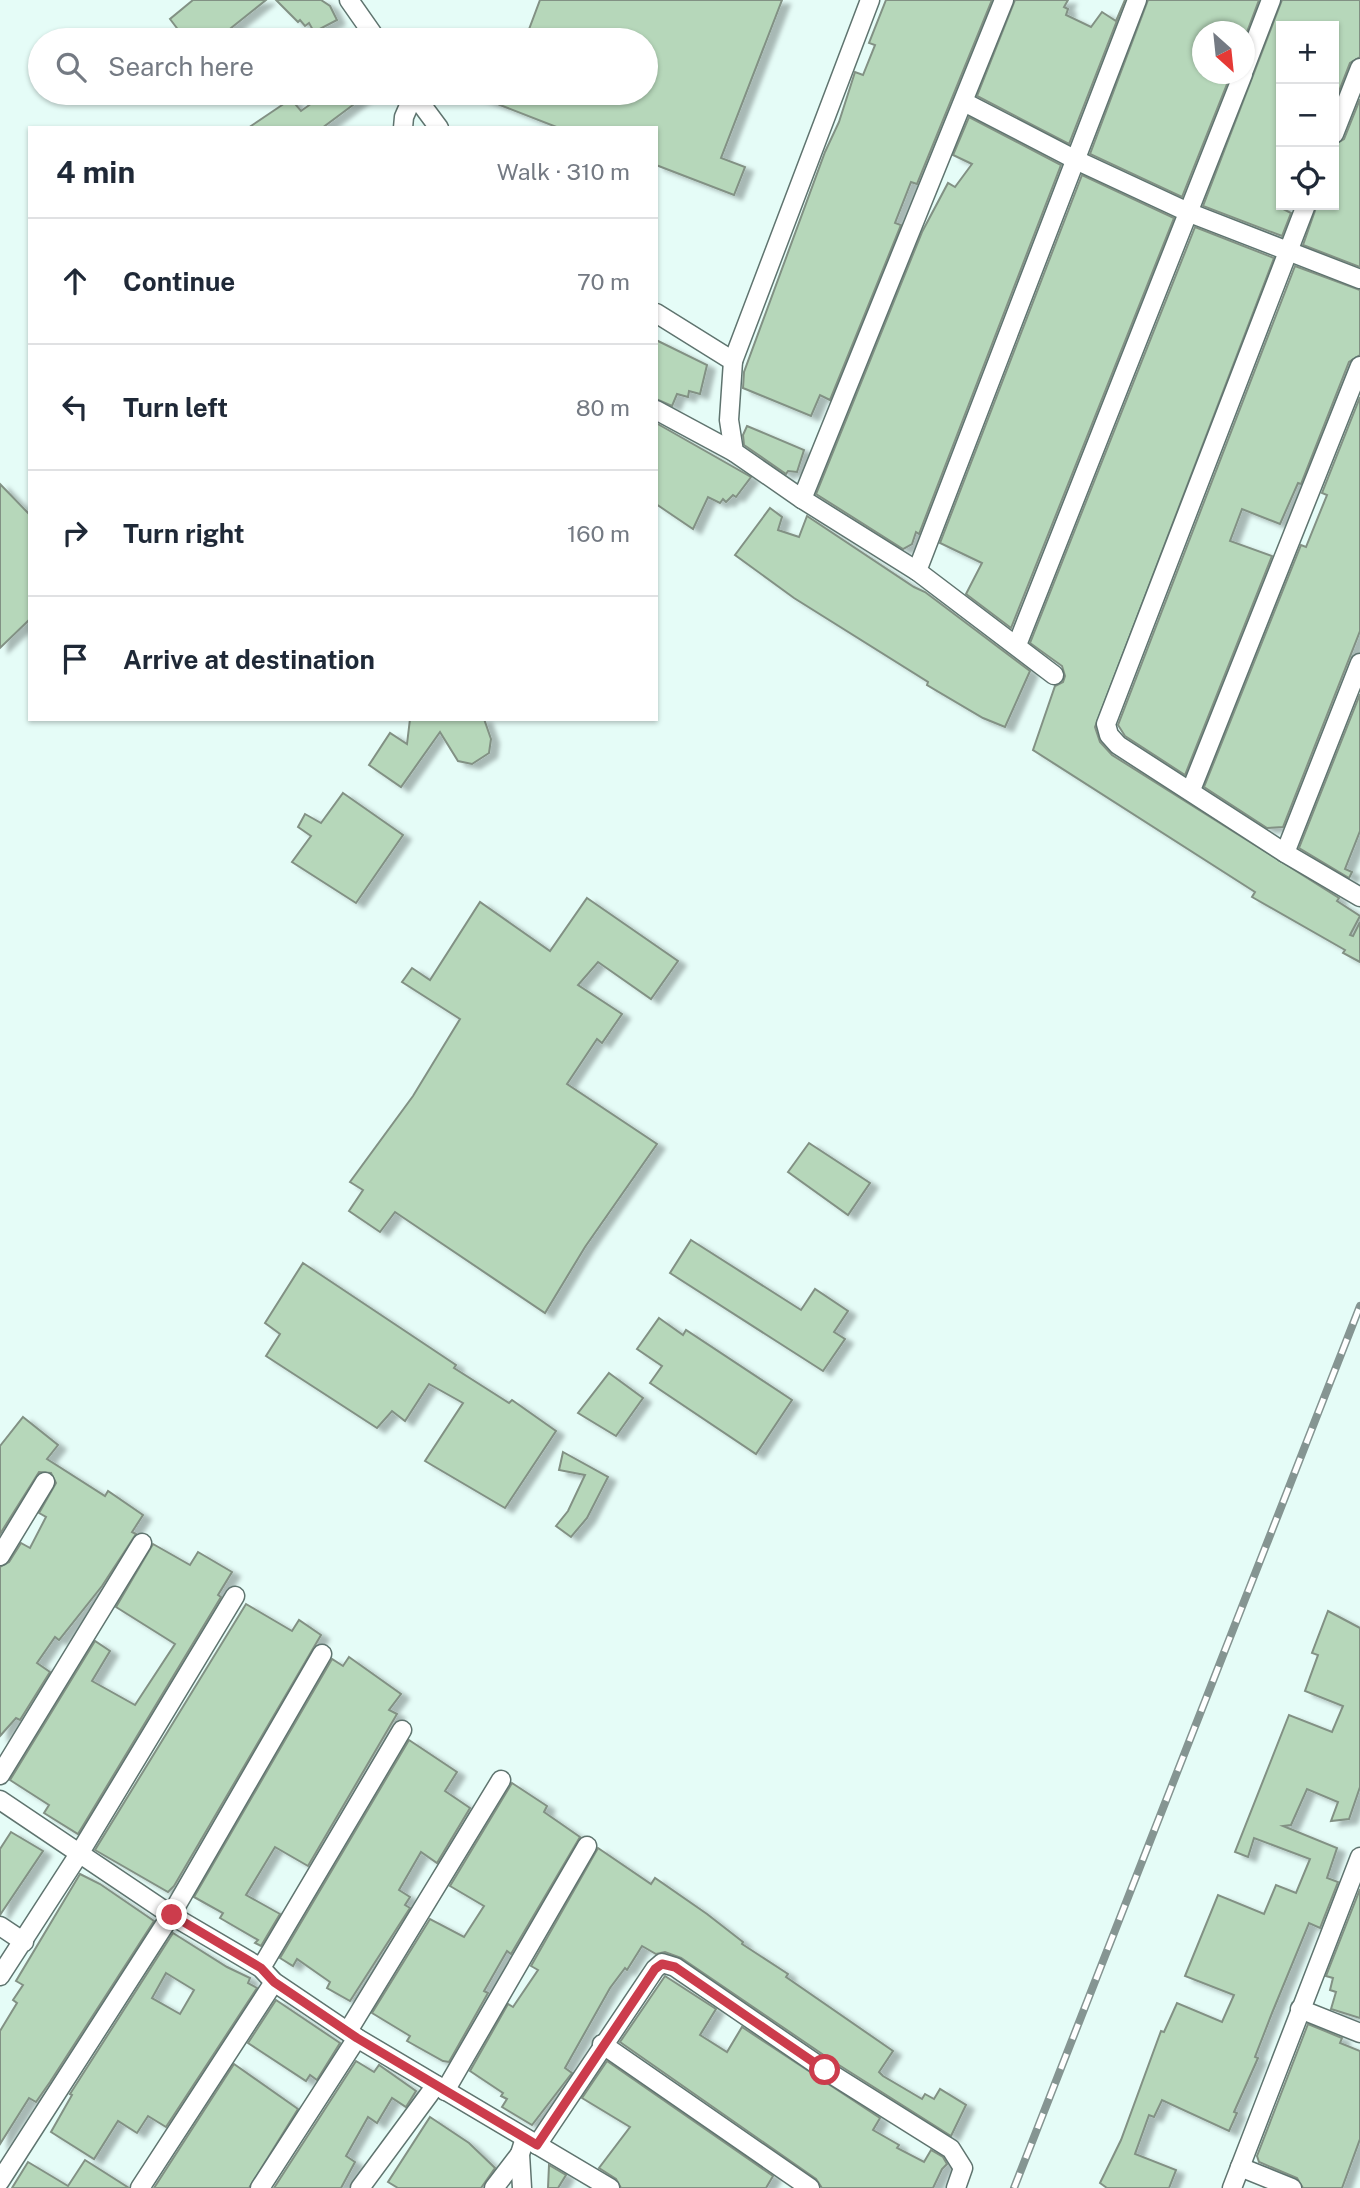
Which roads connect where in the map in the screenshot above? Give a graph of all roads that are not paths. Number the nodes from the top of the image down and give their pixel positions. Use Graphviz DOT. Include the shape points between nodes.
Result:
graph roads {
  1 [pos="349,0"];
  2 [pos="870,0"];
  3 [pos="1004,0"];
  4 [pos="1137,0"];
  5 [pos="1271,0"];
  6 [pos="369,28"];
  7 [pos="1255,43"];
  8 [pos="1360,68"];
  9 [pos="1239,84"];
  10 [pos="964,102"];
  11 [pos="408,105"];
  12 [pos="422,105"];
  13 [pos="1339,121"];
  14 [pos="403,126"];
  15 [pos="438,126"];
  16 [pos="1076,160"];
  17 [pos="1304,210"];
  18 [pos="1190,213"];
  19 [pos="1288,250"];
  20 [pos="1360,279"];
  21 [pos="658,314"];
  22 [pos="733,361"];
  23 [pos="1360,366"];
  24 [pos="658,411"];
  25 [pos="734,452"];
  26 [pos="802,499"];
  27 [pos="917,571"];
  28 [pos="1017,645"];
  29 [pos="1360,663"];
  30 [pos="1054,674"];
  31 [pos="1191,790"];
  32 [pos="1285,853"];
  33 [pos="1360,897"];
  34 [pos="45,1482"];
  35 [pos="142,1543"];
  36 [pos="0,1556"];
  37 [pos="235,1596"];
  38 [pos="322,1654"];
  39 [pos="402,1730"];
  40 [pos="0,1775"];
  41 [pos="501,1780"];
  42 [pos="0,1800"];
  43 [pos="587,1846"];
  44 [pos="79,1854"];
  45 [pos="1360,1857"];
  46 [pos="172,1915"];
  47 [pos="0,1926"];
  48 [pos="24,1942"];
  49 [pos="261,1968"];
  50 [pos="0,1976"];
  51 [pos="274,1982"];
  52 [pos="1300,2009"];
  53 [pos="1360,2033"];
  54 [pos="352,2035"];
  55 [pos="603,2044"];
  56 [pos="440,2088"];
  57 [pos="527,2146"];
  58 [pos="1240,2166"];
  59 [pos="0,2181"];
  60 [pos="141,2188"];
  61 [pos="260,2188"];
  62 [pos="360,2188"];
  63 [pos="494,2188"];
  64 [pos="523,2188"];
  65 [pos="610,2188"];
  66 [pos="810,2188"];
  67 [pos="956,2188"];
  68 [pos="1232,2188"];
  69 [pos="1292,2188"];
  1 -- 6 [label="street"];
  2 -- 22 [label="street"];
  3 -- 10 [label="street"];
  4 -- 16 [label="street"];
  5 -- 7 [label="street"];
  8 -- 13 [label="street"];
  9 -- 18 [label="street"];
  10 -- 16 [label="street"];
  10 -- 26 [label="street"];
  11 -- 14 [label="street"];
  12 -- 15 [label="street"];
  16 -- 18 [label="street"];
  16 -- 27 [label="street"];
  17 -- 19 [label="street"];
  18 -- 19 [label="street"];
  18 -- 28 [label="street"];
  19 -- 20 [label="street"];
  19 -- 31 [label="street" via="1106,723 1118,746"];
  21 -- 22 [label="street"];
  22 -- 25 [label="street" via="729,421"];
  23 -- 31 [label="street"];
  24 -- 25 [label="street"];
  25 -- 26 [label="street"];
  26 -- 27 [label="street"];
  27 -- 28 [label="street"];
  28 -- 30 [label="street"];
  29 -- 32 [label="street"];
  31 -- 32 [label="street"];
  32 -- 33 [label="street"];
  34 -- 36 [label="street"];
  35 -- 40 [label="street"];
  37 -- 44 [label="street"];
  38 -- 46 [label="street"];
  39 -- 49 [label="street"];
  41 -- 54 [label="street"];
  42 -- 44 [label="street"];
  43 -- 56 [label="street"];
  44 -- 46 [label="street"];
  44 -- 48 [label="street"];
  45 -- 52 [label="street"];
  46 -- 49 [label="street"];
  46 -- 59 [label="street"];
  47 -- 48 [label="street"];
  48 -- 50 [label="street"];
  49 -- 51 [label="street"];
  51 -- 54 [label="street"];
  51 -- 60 [label="street"];
  52 -- 53 [label="street"];
  52 -- 58 [label="street"];
  54 -- 56 [label="street"];
  54 -- 61 [label="street"];
  55 -- 57 [label="street"];
  55 -- 66 [label="street"];
  55 -- 67 [label="street" via="655,1969 662,1964 675,1967 950,2149 963,2168"];
  56 -- 57 [label="street"];
  56 -- 62 [label="street"];
  57 -- 63 [label="street"];
  57 -- 64 [label="street"];
  57 -- 65 [label="street"];
  58 -- 68 [label="street"];
  58 -- 69 [label="street"];
}
